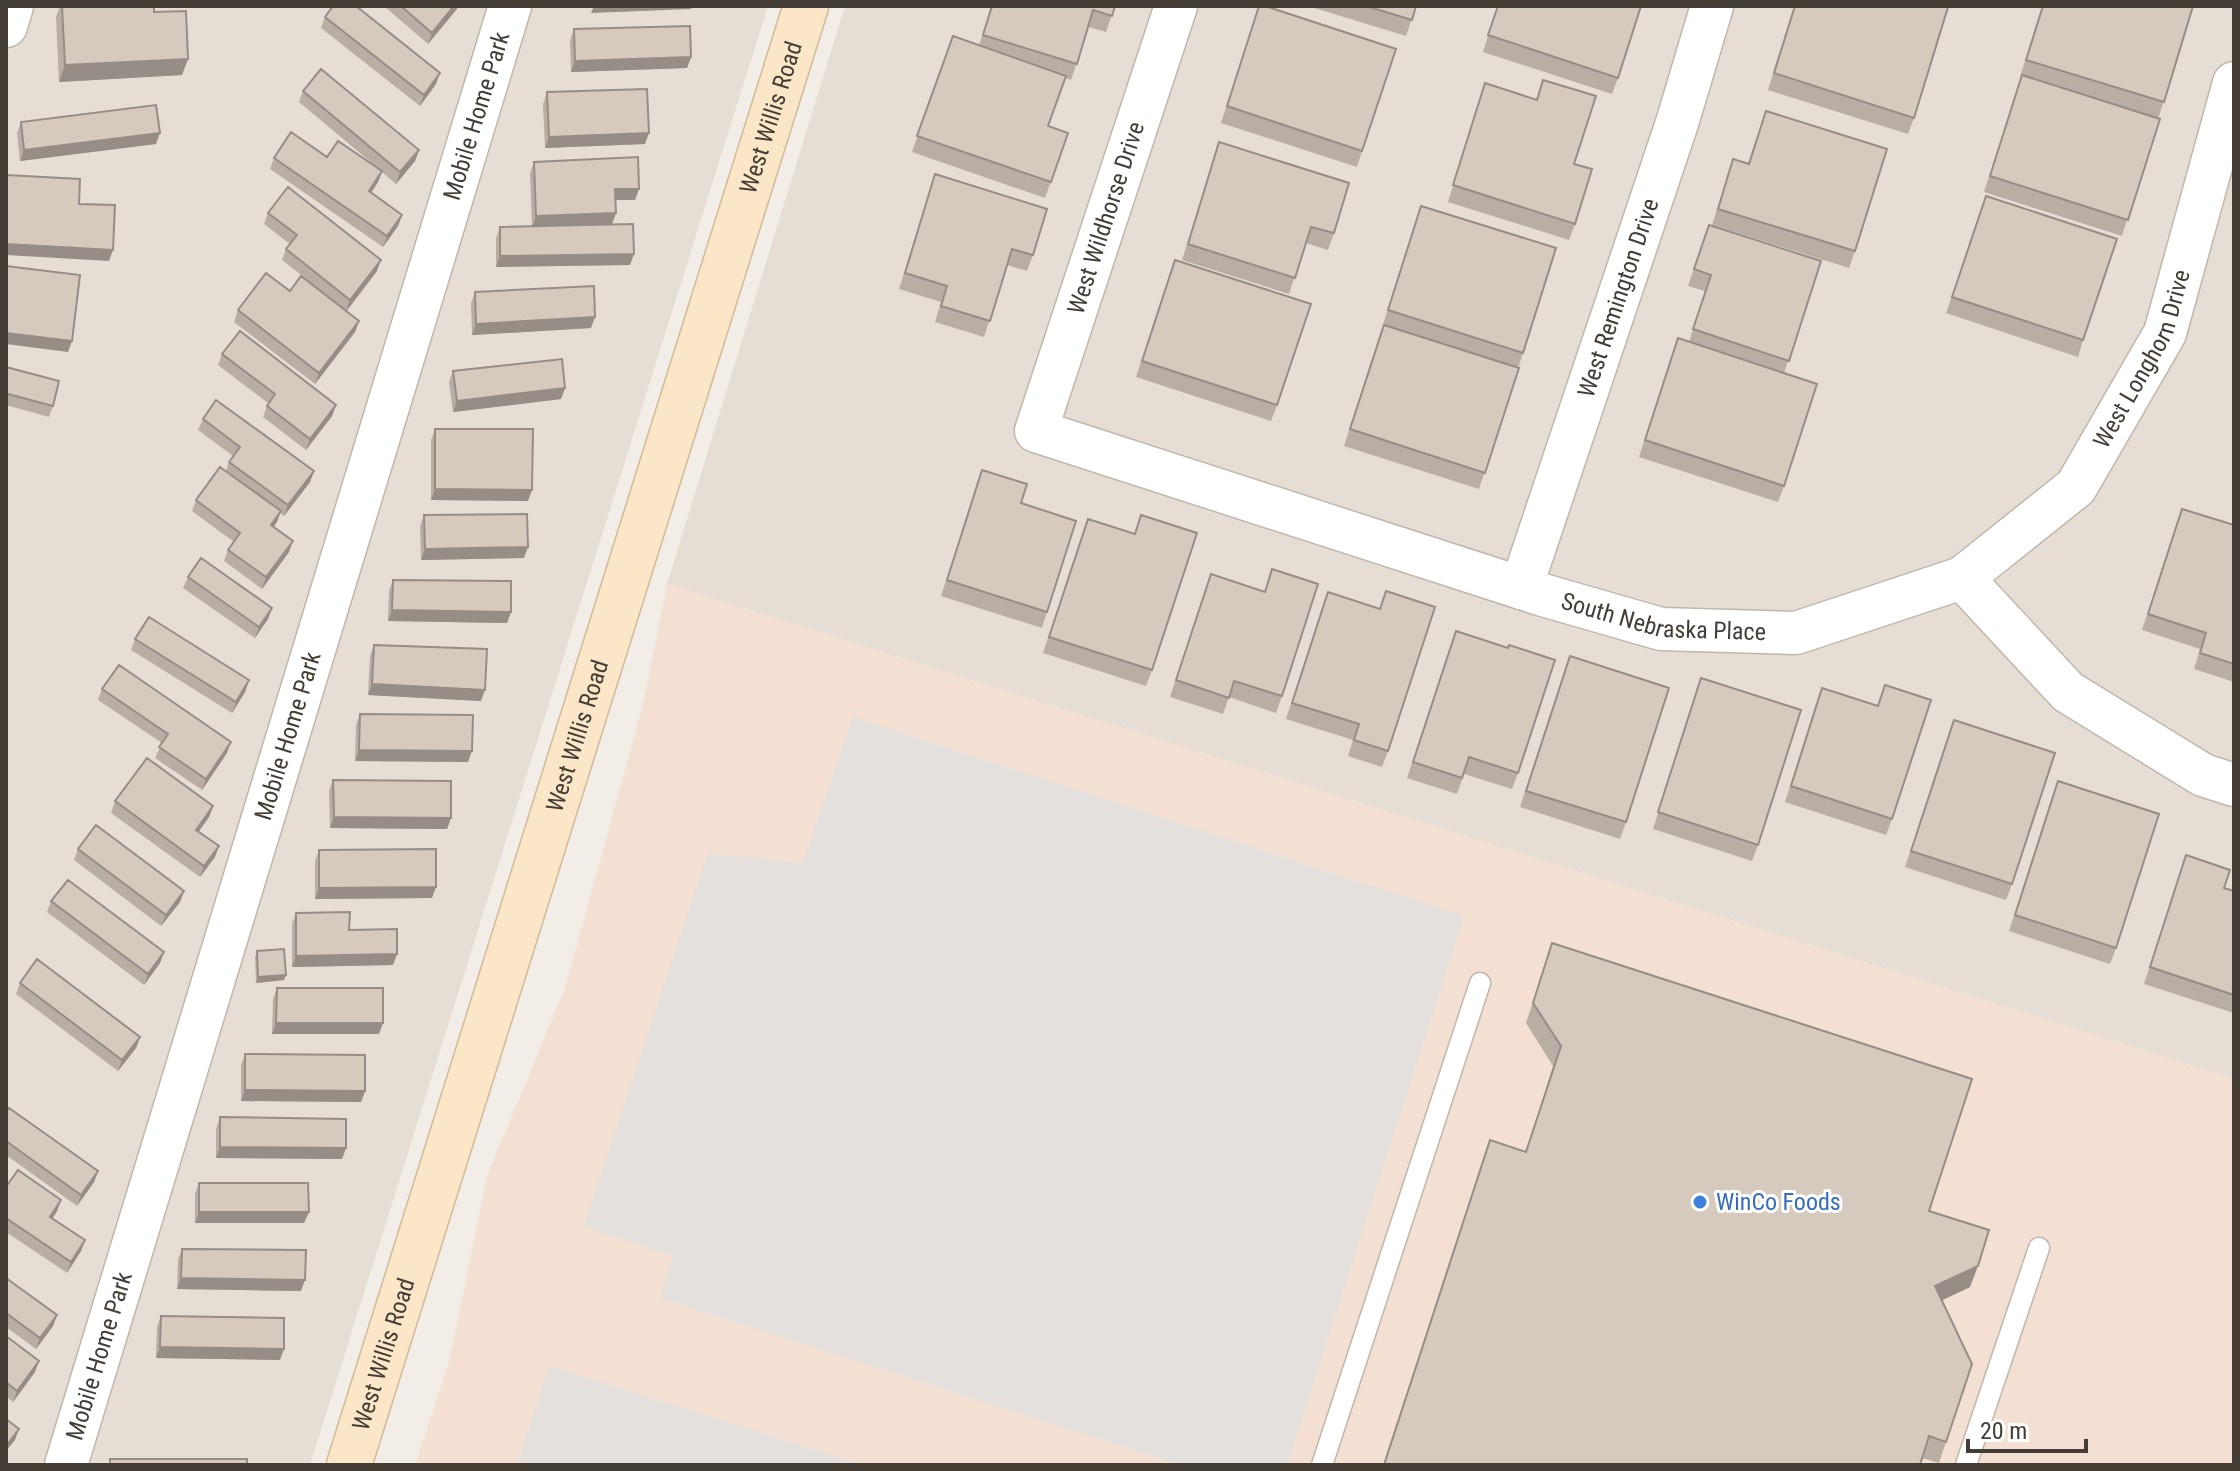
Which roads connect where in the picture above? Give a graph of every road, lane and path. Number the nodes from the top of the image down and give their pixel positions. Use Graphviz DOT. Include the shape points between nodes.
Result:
graph roads {
  1 [pos="12,6"];
  2 [pos="510,6"];
  3 [pos="806,6"];
  4 [pos="1176,6"];
  5 [pos="1712,6"];
  6 [pos="6,26"];
  7 [pos="2234,83"];
  8 [pos="2218,202"];
  9 [pos="1036,431"];
  10 [pos="1962,578"];
  11 [pos="1521,588"];
  12 [pos="2234,785"];
  13 [pos="1480,983"];
  14 [pos="2039,1248"];
  15 [pos="66,1465"];
  16 [pos="349,1465"];
  17 [pos="1322,1465"];
  18 [pos="1966,1465"];
  1 -- 6 [label="street"];
  2 -- 15 [label="street, Mobile Home Park"];
  3 -- 16 [label="street, West Willis Road"];
  4 -- 9 [label="street, West Wildhorse Drive"];
  5 -- 11 [label="street, West Remington Drive"];
  7 -- 8 [label="street, West Longhorn Drive"];
  8 -- 10 [label="street, West Longhorn Drive" via="2165,333 2076,487"];
  9 -- 11 [label="street, South Nebraska Place"];
  10 -- 11 [label="street, South Nebraska Place" via="1796,633 1661,629"];
  10 -- 12 [label="street" via="2068,692 2203,775"];
  13 -- 17 [label="lane"];
  14 -- 18 [label="lane"];
}
